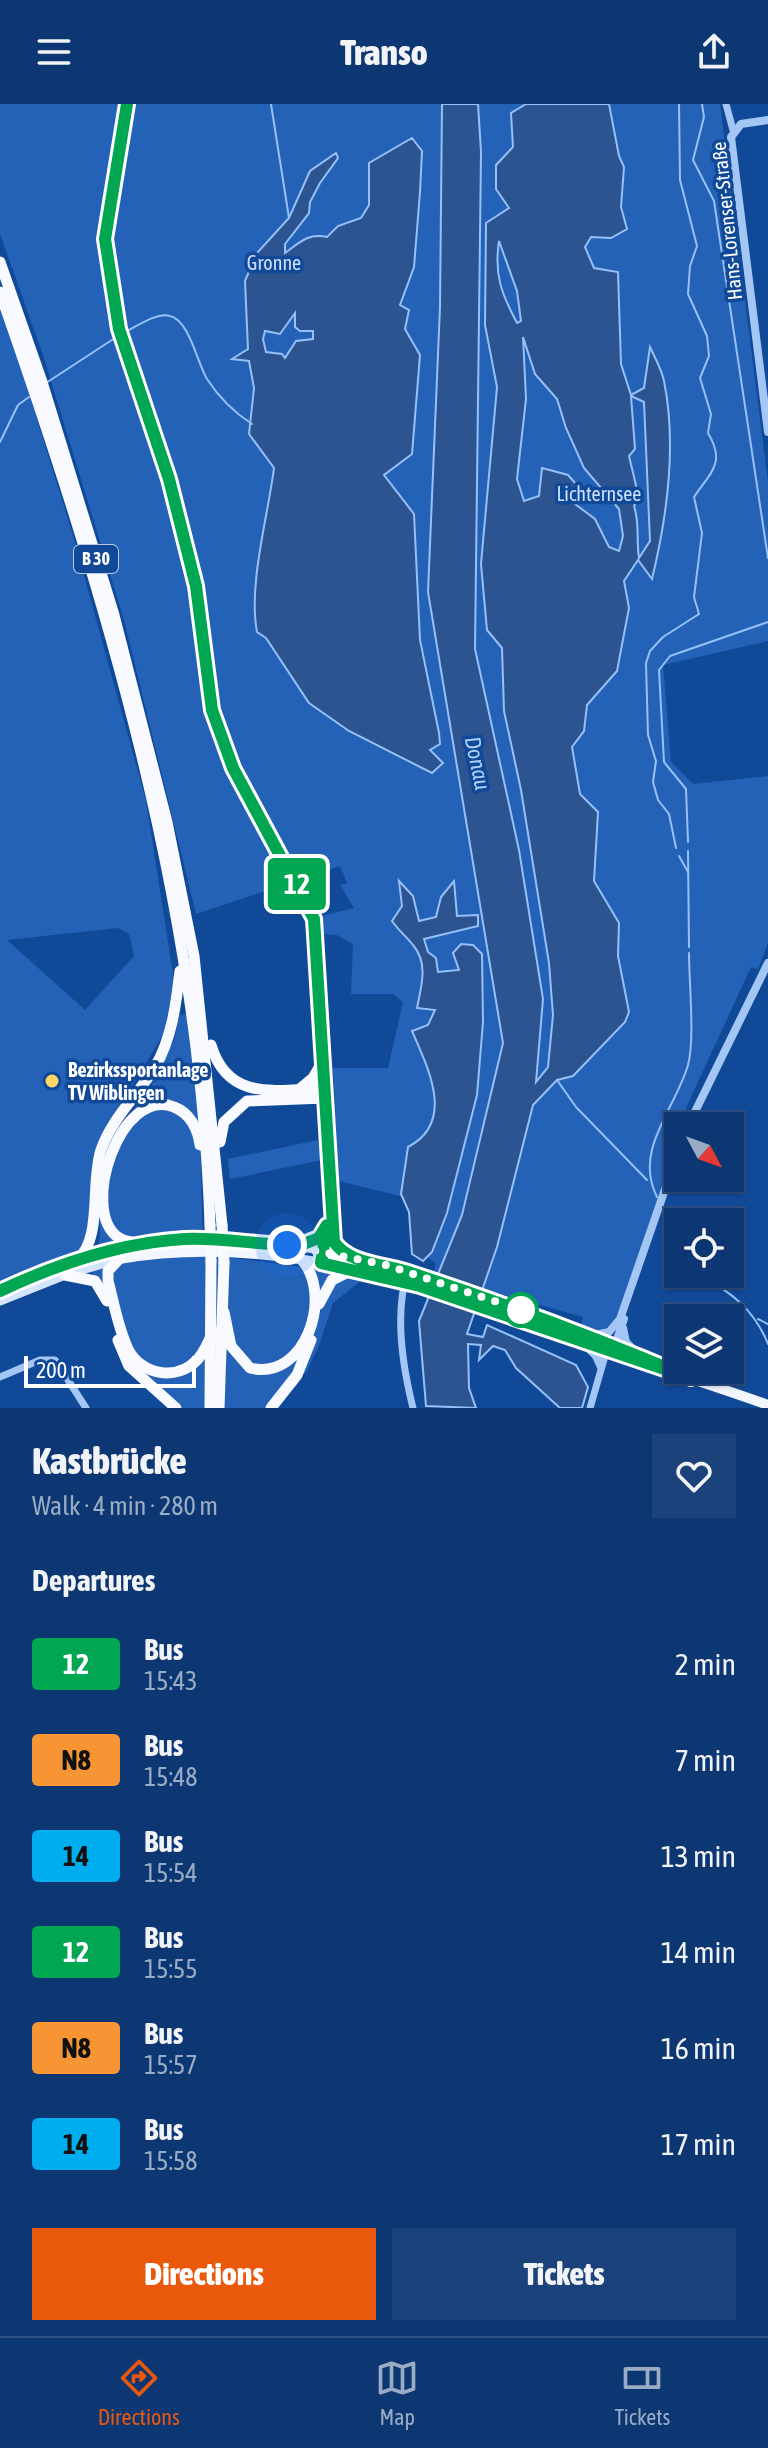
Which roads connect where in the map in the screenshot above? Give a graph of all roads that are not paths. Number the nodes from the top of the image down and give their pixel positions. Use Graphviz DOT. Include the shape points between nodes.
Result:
graph roads {
  1 [pos="127,104"];
  2 [pos="726,104"];
  3 [pos="768,120"];
  4 [pos="733,130"];
  5 [pos="0,262"];
  6 [pos="0,292"];
  7 [pos="25,348"];
  8 [pos="41,396"];
  9 [pos="768,432"];
  10 [pos="181,959"];
  11 [pos="768,963"];
  12 [pos="203,1022"];
  13 [pos="323,1061"];
  14 [pos="299,1089"];
  15 [pos="324,1093"];
  16 [pos="695,1112"];
  17 [pos="217,1163"];
  18 [pos="208,1177"];
  19 [pos="664,1192"];
  20 [pos="330,1212"];
  21 [pos="216,1225"];
  22 [pos="327,1225"];
  23 [pos="161,1242"];
  24 [pos="287,1245"];
  25 [pos="322,1258"];
  26 [pos="119,1259"];
  27 [pos="301,1259"];
  28 [pos="77,1260"];
  29 [pos="357,1266"];
  30 [pos="65,1275"];
  31 [pos="406,1276"];
  32 [pos="633,1288"];
  33 [pos="0,1291"];
  34 [pos="0,1301"];
  35 [pos="224,1312"];
  36 [pos="623,1324"];
  37 [pos="213,1331"];
  38 [pos="585,1338"];
  39 [pos="611,1348"];
  40 [pos="640,1356"];
  41 [pos="664,1366"];
  42 [pos="601,1367"];
  43 [pos="664,1368"];
  44 [pos="0,1377"];
  45 [pos="598,1383"];
  46 [pos="708,1384"];
  47 [pos="768,1405"];
  48 [pos="86,1408"];
  49 [pos="176,1408"];
  50 [pos="210,1408"];
  51 [pos="219,1408"];
  52 [pos="271,1408"];
  53 [pos="413,1408"];
  54 [pos="590,1408"];
  1 -- 13 [label="street" via="105,239 119,329 191,563 212,710 233,768 310,906 317,933"];
  2 -- 4 [label="street, Hans-Lorenser-Straße"];
  3 -- 4 [label="street"];
  4 -- 9 [label="street, Hans-Lorenser-Straße"];
  5 -- 7 [label="highway, B 30"];
  6 -- 7 [label="highway, B 30"];
  7 -- 8 [label="highway, B 30"];
  8 -- 10 [label="highway, B 30" via="128,703 158,825"];
  8 -- 12 [label="highway, B 30" via="144,725 184,899"];
  10 -- 18 [label="highway, B 30"];
  10 -- 28 [label="highway" via="161,1055 102,1148 92,1239"];
  11 -- 16 [label="street"];
  12 -- 14 [label="highway" via="215,1059 231,1079 254,1089"];
  12 -- 17 [label="highway, B 30"];
  13 -- 14 [label="highway"];
  13 -- 15 [label="street"];
  14 -- 15 [label="highway"];
  15 -- 17 [label="highway" via="257,1098 238,1106 221,1130"];
  15 -- 20 [label="main road"];
  17 -- 21 [label="highway, B 30"];
  18 -- 21 [label="highway, B 30"];
  18 -- 23 [label="highway" via="194,1124 182,1110 159,1104 132,1118 110,1159 104,1214 121,1239"];
  19 -- 32 [label="street"];
  20 -- 22 [label="main road"];
  20 -- 29 [label="main road" via="334,1242"];
  21 -- 35 [label="highway, B 30, bridge" via="224,1263"];
  21 -- 37 [label="highway, B 30, bridge"];
  22 -- 24 [label="main road" via="313,1242"];
  22 -- 25 [label="main road"];
  23 -- 24 [label="main road"];
  23 -- 28 [label="main road"];
  24 -- 25 [label="main road"];
  25 -- 27 [label="main road"];
  25 -- 29 [label="main road"];
  26 -- 27 [label="main road" via="182,1250"];
  26 -- 30 [label="main road"];
  26 -- 37 [label="highway" via="108,1271 108,1281 128,1348 139,1363 165,1374 186,1368 197,1360"];
  27 -- 35 [label="highway" via="311,1270 316,1290 304,1343 290,1362 260,1370 241,1361 231,1346"];
  28 -- 33 [label="main road"];
  29 -- 31 [label="main road"];
  29 -- 31 [label="main road"];
  29 -- 52 [label="highway" via="326,1286 307,1354"];
  30 -- 34 [label="main road"];
  30 -- 49 [label="highway" via="87,1277 100,1286 129,1366"];
  31 -- 38 [label="main road"];
  31 -- 53 [label="street" via="403,1345"];
  32 -- 36 [label="street"];
  32 -- 38 [label="street" via="613,1329"];
  35 -- 51 [label="highway, B 30"];
  36 -- 39 [label="street"];
  36 -- 40 [label="street" via="626,1342"];
  37 -- 50 [label="highway, B 30"];
  38 -- 39 [label="main road"];
  38 -- 42 [label="street"];
  39 -- 40 [label="main road"];
  39 -- 42 [label="street"];
  39 -- 43 [label="main road"];
  39 -- 45 [label="street"];
  40 -- 41 [label="main road"];
  42 -- 45 [label="street"];
  44 -- 48 [label="street" via="40,1360 55,1360"];
  45 -- 54 [label="street"];
  46 -- 47 [label="main road"];
}
